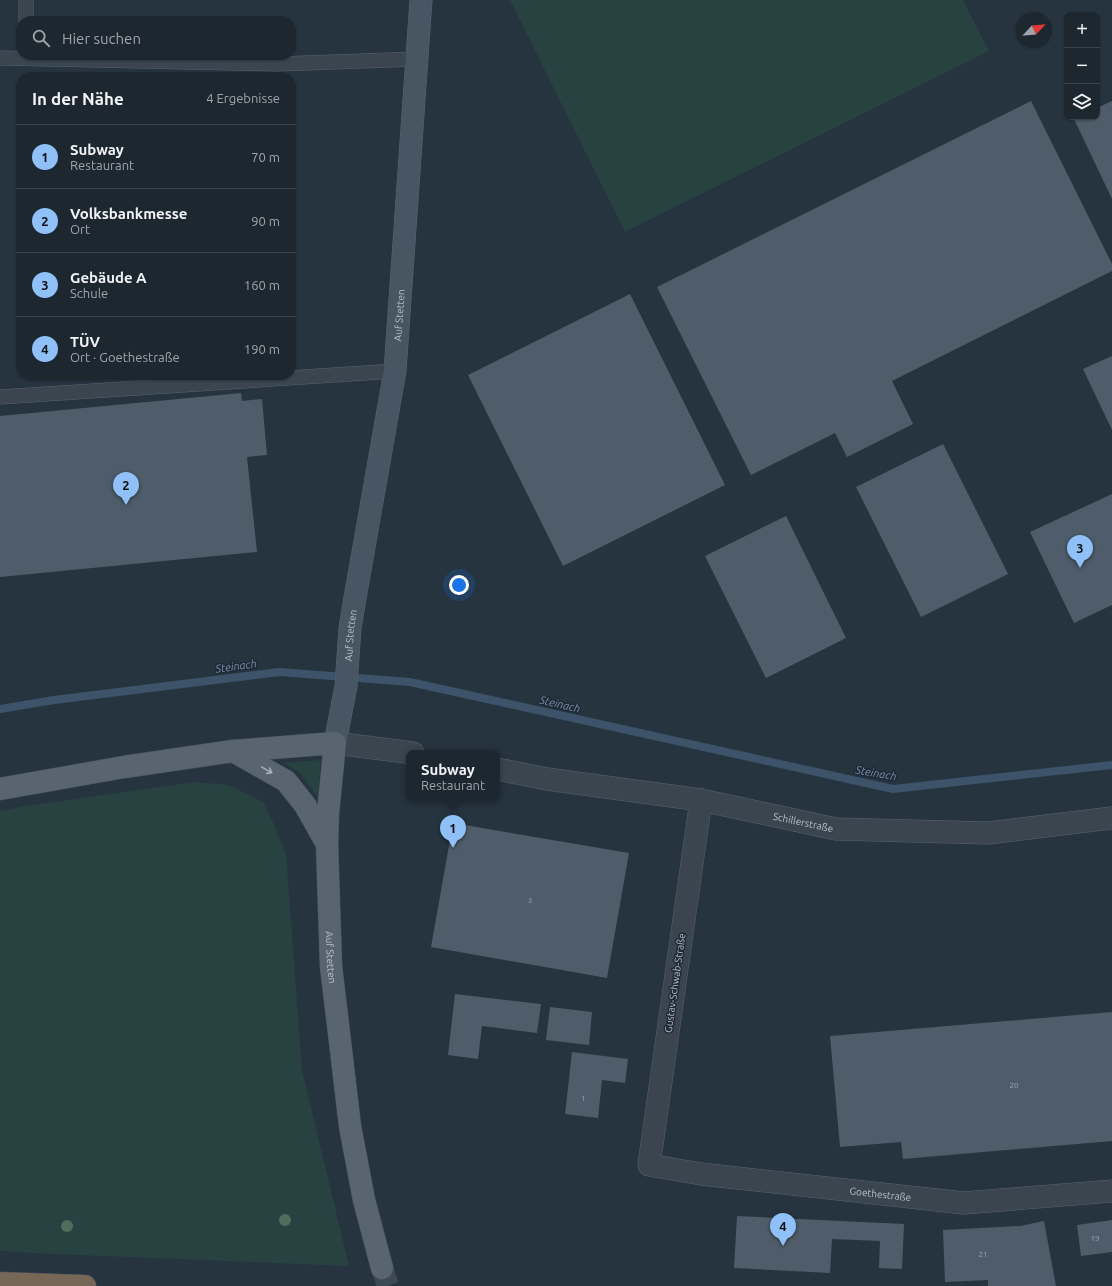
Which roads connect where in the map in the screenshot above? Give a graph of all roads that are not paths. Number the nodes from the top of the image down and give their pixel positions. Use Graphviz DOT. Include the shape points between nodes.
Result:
graph roads {
  1 [pos="26,0"];
  2 [pos="421,0"];
  3 [pos="26,16"];
  4 [pos="16,57"];
  5 [pos="0,58"];
  6 [pos="417,59"];
  7 [pos="135,60"];
  8 [pos="395,371"];
  9 [pos="296,378"];
  10 [pos="258,380"];
  11 [pos="0,397"];
  12 [pos="335,743"];
  13 [pos="233,751"];
  14 [pos="406,752"];
  15 [pos="500,770"];
  16 [pos="0,789"];
  17 [pos="702,800"];
  18 [pos="1112,818"];
  19 [pos="327,844"];
  20 [pos="649,1165"];
  21 [pos="1112,1191"];
  22 [pos="382,1268"];
  23 [pos="0,1283"];
  24 [pos="85,1286"];
  1 -- 3 [label="lane"];
  2 -- 6 [label="street, Auf Stetten"];
  4 -- 5 [label="lane"];
  6 -- 7 [label="lane" via="278,64"];
  6 -- 8 [label="street, Auf Stetten"];
  8 -- 9 [label="lane"];
  8 -- 12 [label="street, Auf Stetten" via="350,628 346,686"];
  10 -- 11 [label="lane"];
  12 -- 13 [label="main road"];
  12 -- 14 [label="street"];
  12 -- 19 [label="main road, Auf Stetten"];
  13 -- 16 [label="main road"];
  13 -- 19 [label="main road, one-way" via="286,781 305,805"];
  15 -- 17 [label="street, Schillerstraße" via="547,779"];
  17 -- 18 [label="street, Schillerstraße" via="836,829 988,834"];
  17 -- 20 [label="street, Gustav-Schwab-Straße"];
  19 -- 22 [label="main road, Auf Stetten" via="330,966 346,1096 364,1200"];
  20 -- 21 [label="street, Goethestraße" via="701,1174 964,1203"];
  23 -- 24 [label="highway"];
}
